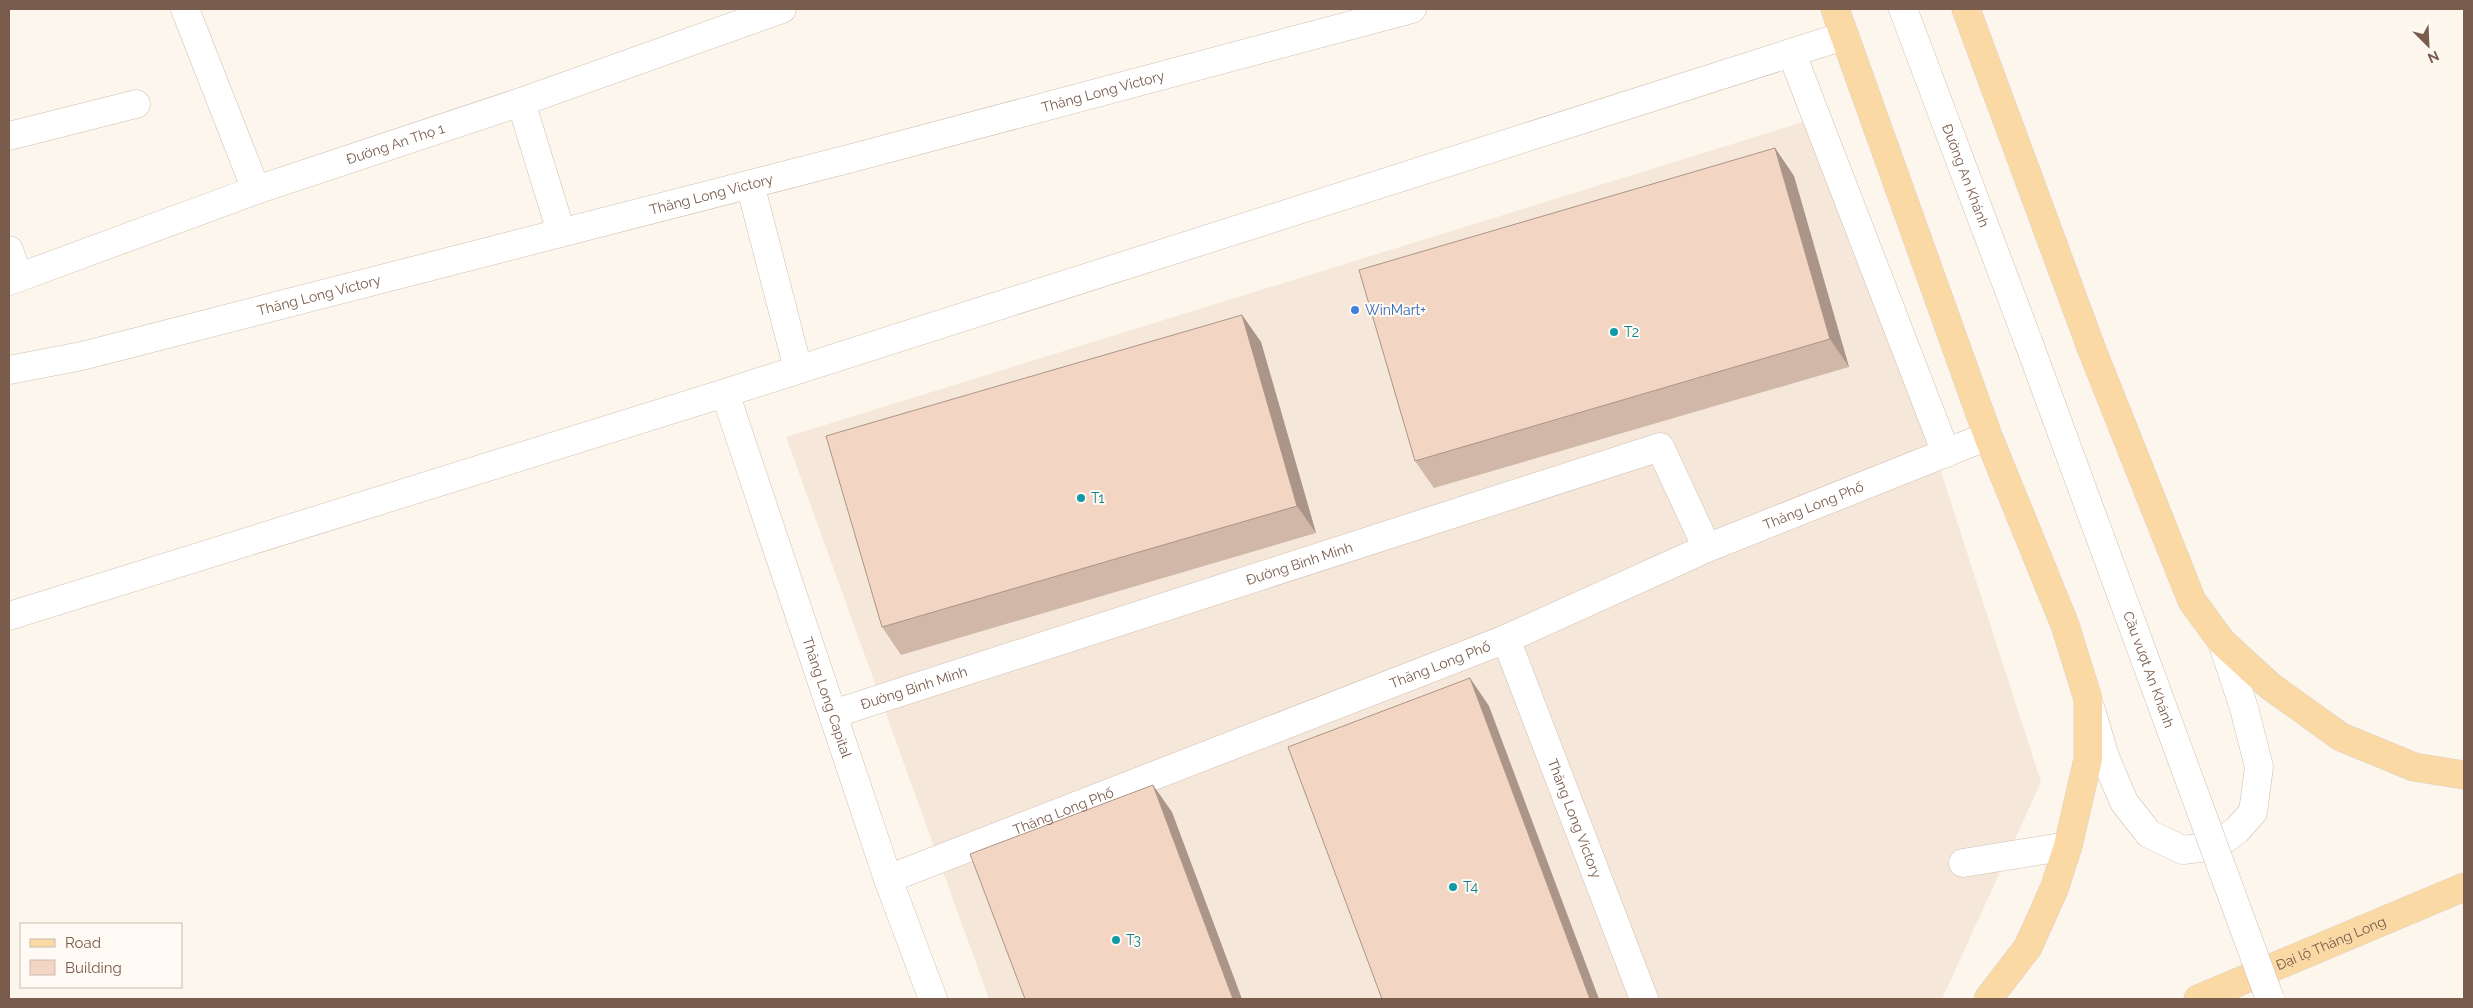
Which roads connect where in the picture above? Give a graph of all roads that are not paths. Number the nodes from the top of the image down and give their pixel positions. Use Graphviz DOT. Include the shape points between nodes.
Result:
graph roads {
  1 [pos="185,9"];
  2 [pos="782,9"];
  3 [pos="1412,9"];
  4 [pos="1834,9"];
  5 [pos="1903,9"];
  6 [pos="1966,9"];
  7 [pos="1844,36"];
  8 [pos="1792,54"];
  9 [pos="521,102"];
  10 [pos="136,104"];
  11 [pos="9,136"];
  12 [pos="750,184"];
  13 [pos="256,190"];
  14 [pos="561,232"];
  15 [pos="9,250"];
  16 [pos="13,279"];
  17 [pos="2028,340"];
  18 [pos="798,369"];
  19 [pos="9,370"];
  20 [pos="725,393"];
  21 [pos="1988,436"];
  22 [pos="1946,453"];
  23 [pos="1706,548"];
  24 [pos="9,616"];
  25 [pos="1506,639"];
  26 [pos="2222,642"];
  27 [pos="2088,699"];
  28 [pos="833,714"];
  29 [pos="2464,775"];
  30 [pos="2068,846"];
  31 [pos="1963,863"];
  32 [pos="888,879"];
  33 [pos="2464,887"];
  34 [pos="933,999"];
  35 [pos="1644,999"];
  36 [pos="1988,999"];
  37 [pos="2198,999"];
  38 [pos="2270,999"];
  1 -- 13 [label="street"];
  2 -- 9 [label="street, Đường An Thọ 1"];
  3 -- 12 [label="street, Thăng Long Victory"];
  4 -- 7 [label="main road"];
  5 -- 17 [label="street, Đường An Khánh"];
  6 -- 26 [label="main road" via="2092,350 2192,601"];
  7 -- 8 [label="street"];
  7 -- 21 [label="main road"];
  8 -- 18 [label="street"];
  8 -- 22 [label="street"];
  9 -- 13 [label="street, Đường An Thọ 1"];
  9 -- 14 [label="street"];
  10 -- 11 [label="street"];
  12 -- 14 [label="street, Thăng Long Victory"];
  12 -- 18 [label="street"];
  13 -- 16 [label="street, Đường An Thọ 1"];
  14 -- 19 [label="street, Thăng Long Victory" via="82,356"];
  15 -- 16 [label="street"];
  17 -- 38 [label="street, Cầu vượt An Khánh, bridge"];
  18 -- 20 [label="street"];
  20 -- 24 [label="street"];
  20 -- 28 [label="street, Thăng Long Capital"];
  21 -- 22 [label="street, Thăng Long Phố"];
  21 -- 27 [label="main road" via="2065,625"];
  22 -- 23 [label="street, Thăng Long Phố"];
  23 -- 25 [label="street, Thăng Long Phố"];
  23 -- 28 [label="street, Đường Bình Minh" via="1660,447"];
  25 -- 32 [label="street, Thăng Long Phố"];
  25 -- 35 [label="street, Thăng Long Victory"];
  26 -- 27 [label="street" via="2260,768 2253,812 2216,846 2183,850 2149,834 2124,802 2105,757"];
  26 -- 29 [label="main road" via="2270,686 2341,737 2414,767"];
  27 -- 30 [label="main road" via="2088,759"];
  28 -- 32 [label="street, Thăng Long Capital"];
  30 -- 31 [label="street"];
  30 -- 36 [label="main road" via="2054,889 2028,946"];
  32 -- 34 [label="street, Thăng Long Capital"];
  33 -- 37 [label="main road, Đại lộ Thăng Long"];
}
